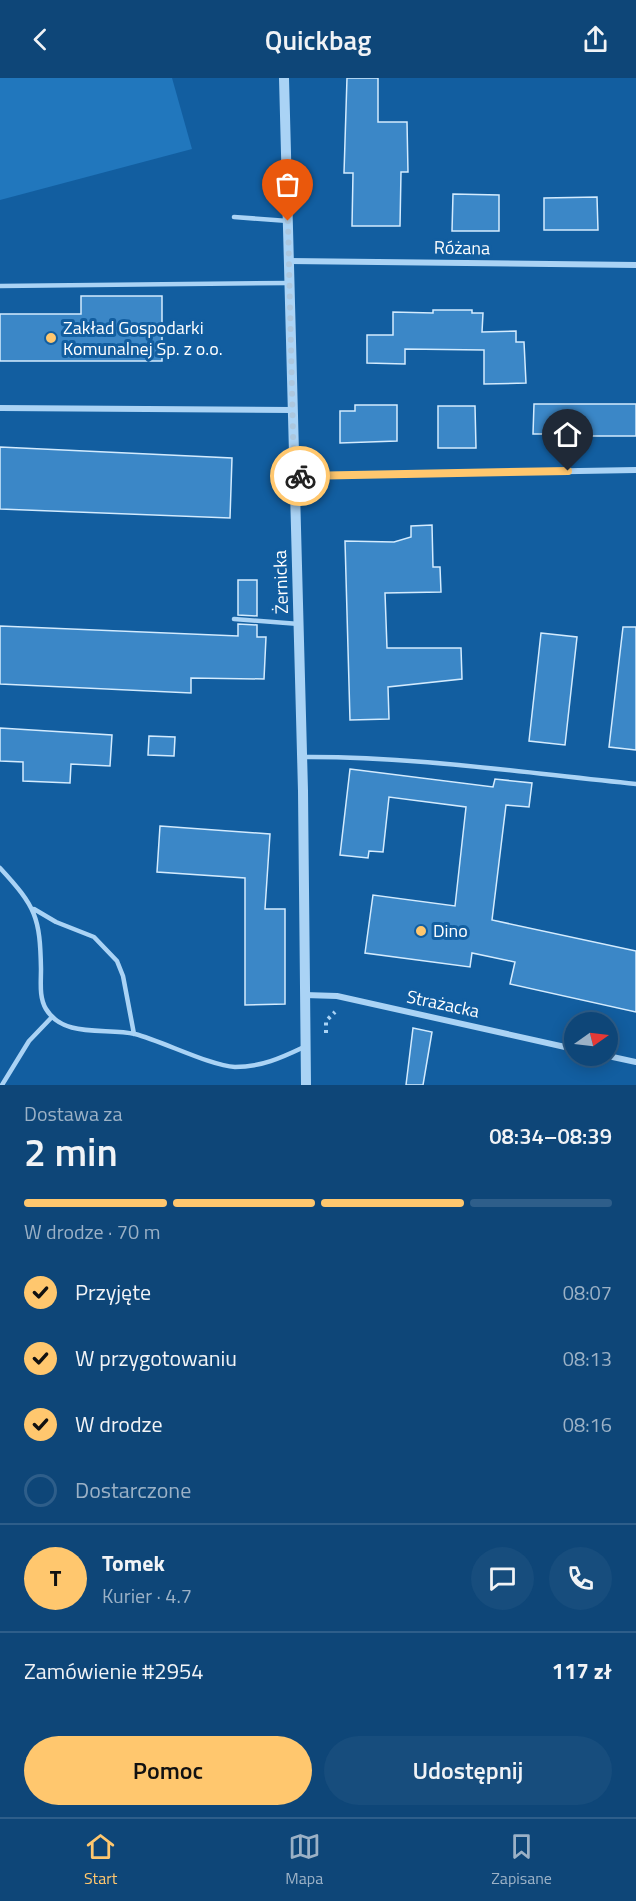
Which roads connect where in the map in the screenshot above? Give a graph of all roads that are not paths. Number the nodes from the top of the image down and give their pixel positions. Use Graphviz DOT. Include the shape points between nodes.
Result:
graph roads {
  1 [pos="284,78"];
  2 [pos="234,217"];
  3 [pos="288,221"];
  4 [pos="289,261"];
  5 [pos="636,265"];
  6 [pos="289,283"];
  7 [pos="0,286"];
  8 [pos="0,408"];
  9 [pos="292,410"];
  10 [pos="636,470"];
  11 [pos="294,476"];
  12 [pos="234,619"];
  13 [pos="299,624"];
  14 [pos="302,757"];
  15 [pos="636,784"];
  16 [pos="0,868"];
  17 [pos="34,909"];
  18 [pos="305,995"];
  19 [pos="52,1017"];
  20 [pos="134,1034"];
  21 [pos="307,1046"];
  22 [pos="564,1047"];
  23 [pos="618,1058"];
  24 [pos="636,1062"];
  25 [pos="2,1085"];
  26 [pos="306,1085"];
  1 -- 3 [label="street, Żernicka"];
  2 -- 3 [label="lane"];
  3 -- 4 [label="street, Żernicka"];
  4 -- 5 [label="street, Różana"];
  4 -- 6 [label="street, Żernicka"];
  6 -- 7 [label="lane"];
  6 -- 9 [label="street, Żernicka"];
  8 -- 9 [label="street"];
  9 -- 11 [label="street, Żernicka"];
  10 -- 11 [label="street"];
  11 -- 13 [label="street, Żernicka"];
  12 -- 13 [label="lane"];
  13 -- 14 [label="street, Żernicka"];
  14 -- 15 [label="lane" via="456,765"];
  14 -- 18 [label="street, Żernicka"];
  16 -- 17 [label="lane"];
  17 -- 19 [label="lane" via="40,927 42,997"];
  17 -- 20 [label="lane" via="94,937 117,961"];
  18 -- 21 [label="street, Żernicka"];
  18 -- 22 [label="street, Strażacka" via="336,996"];
  19 -- 20 [label="lane" via="71,1027"];
  19 -- 25 [label="lane" via="29,1041"];
  20 -- 21 [label="lane" via="232,1067 276,1061"];
  21 -- 26 [label="street, Żernicka"];
  23 -- 24 [label="street"];
}
